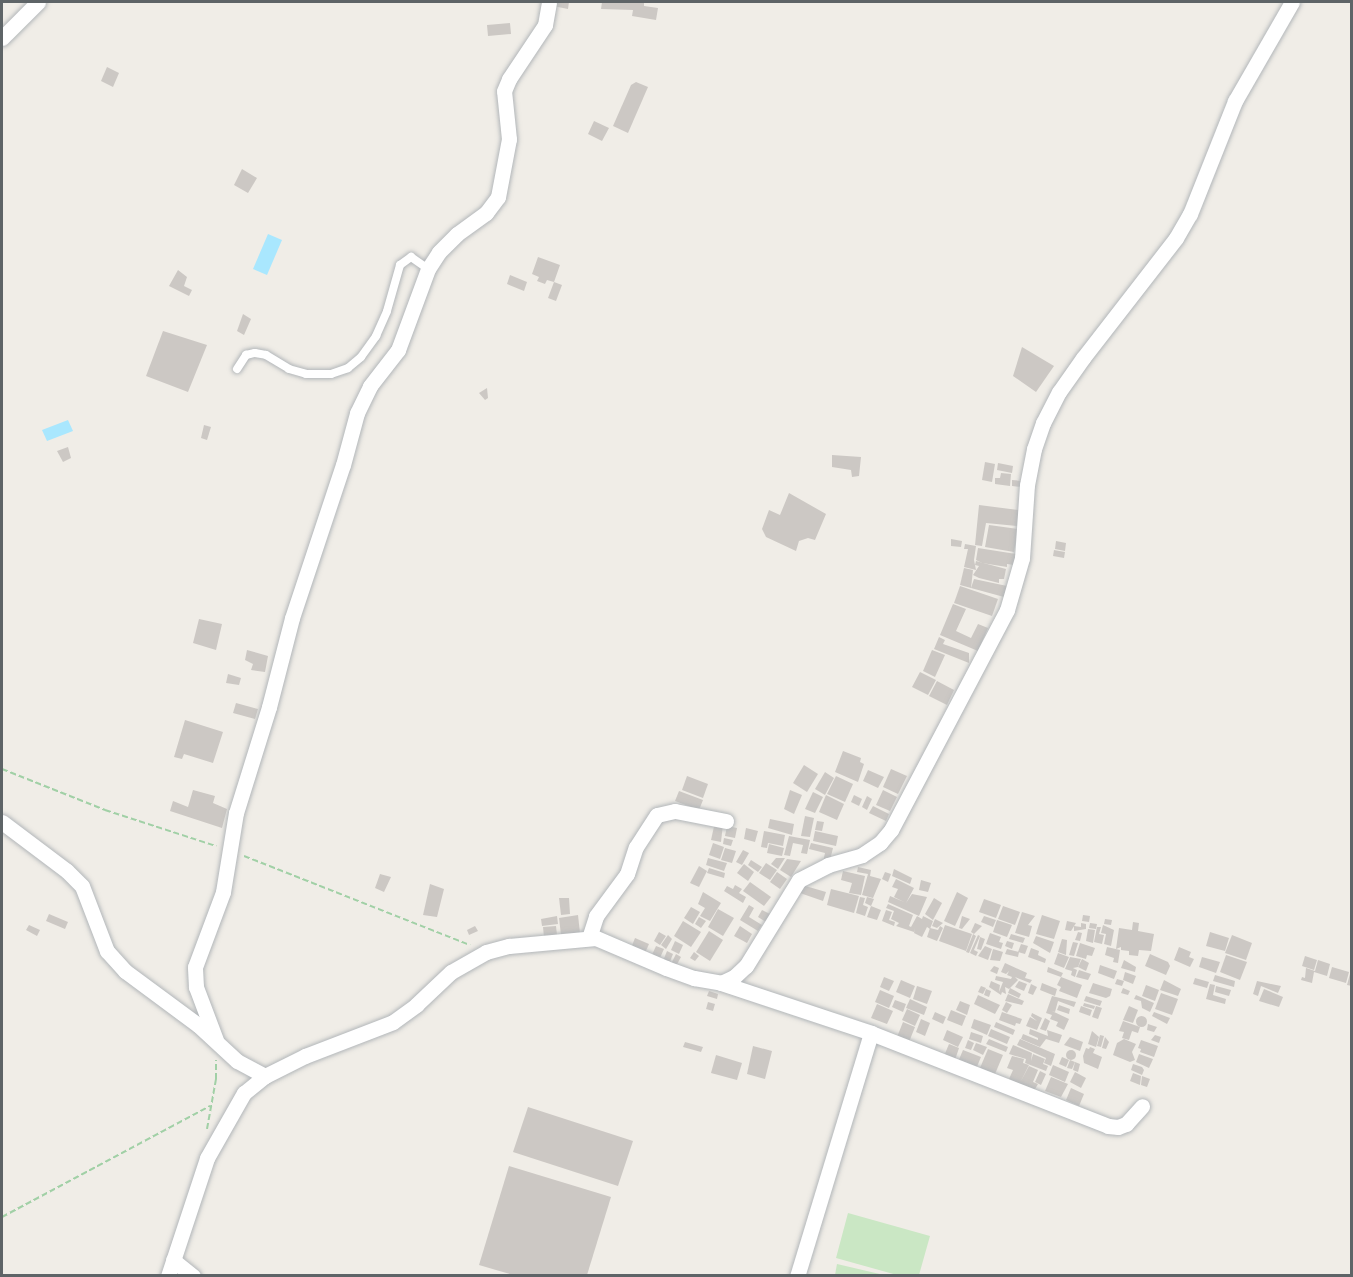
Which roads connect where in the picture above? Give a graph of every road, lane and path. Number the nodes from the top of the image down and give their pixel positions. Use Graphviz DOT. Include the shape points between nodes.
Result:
graph roads {
  1 [pos="38,2"];
  2 [pos="549,2"];
  3 [pos="1292,2"];
  4 [pos="2,38"];
  5 [pos="428,268"];
  6 [pos="237,369"];
  7 [pos="2,769"];
  8 [pos="726,821"];
  9 [pos="2,822"];
  10 [pos="230,850"];
  11 [pos="590,938"];
  12 [pos="486,952"];
  13 [pos="721,983"];
  14 [pos="871,1032"];
  15 [pos="216,1040"];
  16 [pos="265,1076"];
  17 [pos="210,1106"];
  18 [pos="1142,1106"];
  19 [pos="206,1134"];
  20 [pos="2,1217"];
  21 [pos="173,1260"];
  22 [pos="168,1275"];
  23 [pos="193,1275"];
  24 [pos="797,1275"];
  1 -- 4 [label="street"];
  2 -- 5 [label="street" via="545,25 504,91 509,139 498,197 486,213 439,252"];
  3 -- 13 [label="street" via="1235,101 1190,214 1059,392 1043,423 1027,485 1022,558 1007,610 891,830 872,851 828,865 800,880 746,966 734,978"];
  5 -- 6 [label="lane" via="411,256 400,264 375,336 362,357 348,368 331,374 306,374 255,353 240,361"];
  5 -- 10 [label="street" via="398,350 370,386 357,413 292,618 236,813"];
  7 -- 10 [label="path" via="105,810"];
  8 -- 11 [label="street" via="675,811 657,816 636,847 627,874 596,916"];
  9 -- 15 [label="street" via="82,886 107,951 125,971"];
  10 -- 12 [label="path"];
  10 -- 15 [label="street" via="216,916 195,967 196,987"];
  11 -- 12 [label="street"];
  11 -- 13 [label="street" via="694,978"];
  12 -- 16 [label="street" via="451,972 393,1022"];
  13 -- 14 [label="street"];
  14 -- 18 [label="street" via="1108,1126 1126,1124"];
  14 -- 24 [label="street"];
  15 -- 16 [label="street" via="237,1061"];
  15 -- 17 [label="path" via="216,1079"];
  16 -- 21 [label="street" via="244,1093 207,1158"];
  17 -- 19 [label="path"];
  17 -- 20 [label="path"];
  21 -- 22 [label="street"];
  21 -- 23 [label="street"];
}
